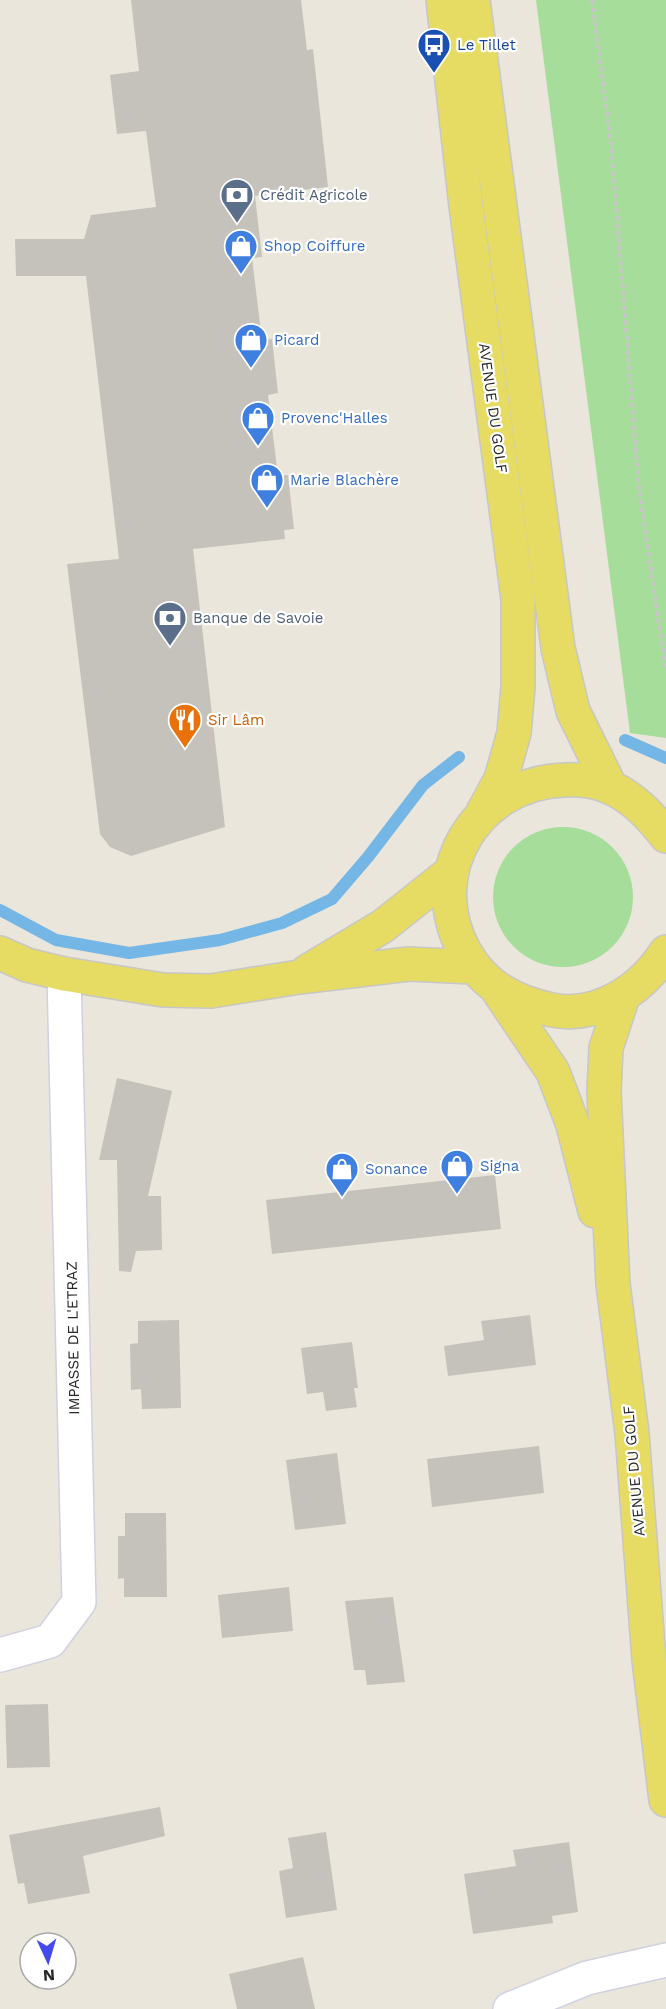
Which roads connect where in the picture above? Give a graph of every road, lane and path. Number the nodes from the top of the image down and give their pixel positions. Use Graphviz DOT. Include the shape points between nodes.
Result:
graph roads {
  1 [pos="443,0"];
  2 [pos="473,0"];
  3 [pos="591,0"];
  4 [pos="666,671"];
  5 [pos="611,788"];
  6 [pos="483,812"];
  7 [pos="666,836"];
  8 [pos="451,872"];
  9 [pos="666,952"];
  10 [pos="0,953"];
  11 [pos="473,967"];
  12 [pos="64,974"];
  13 [pos="299,977"];
  14 [pos="498,991"];
  15 [pos="623,996"];
  16 [pos="613,1284"];
  17 [pos="632,1433"];
  18 [pos="666,1569"];
  19 [pos="0,1655"];
  20 [pos="666,1800"];
  21 [pos="666,1960"];
  22 [pos="510,2009"];
  1 -- 6 [label="main road, AVENUE DU GOLF" via="518,599 514,734 501,779"];
  2 -- 5 [label="main road, AVENUE DU GOLF" via="558,648 573,711"];
  3 -- 4 [label="path" via="611,143 639,489"];
  5 -- 6 [label="main road" via="578,779 543,780 511,792"];
  5 -- 7 [label="main road" via="642,807"];
  6 -- 8 [label="main road" via="462,840"];
  8 -- 11 [label="main road" via="449,905 457,938"];
  8 -- 13 [label="main road" via="383,926"];
  9 -- 15 [label="main road" via="652,973"];
  10 -- 12 [label="main road"];
  11 -- 13 [label="main road" via="409,964"];
  11 -- 14 [label="main road"];
  12 -- 13 [label="main road" via="163,990 211,991"];
  12 -- 19 [label="street, IMPASSE DE L'ETRAZ" via="79,1602 50,1641"];
  14 -- 15 [label="main road" via="528,1005 560,1011 593,1008"];
  14 -- 16 [label="main road, AVENUE DU GOLF" via="553,1072 573,1125"];
  15 -- 16 [label="main road, AVENUE DU GOLF" via="606,1048 604,1091"];
  16 -- 17 [label="main road, AVENUE DU GOLF"];
  17 -- 18 [label="main road"];
  17 -- 20 [label="main road, AVENUE DU GOLF" via="649,1660"];
  21 -- 22 [label="street" via="587,1978"];
}
